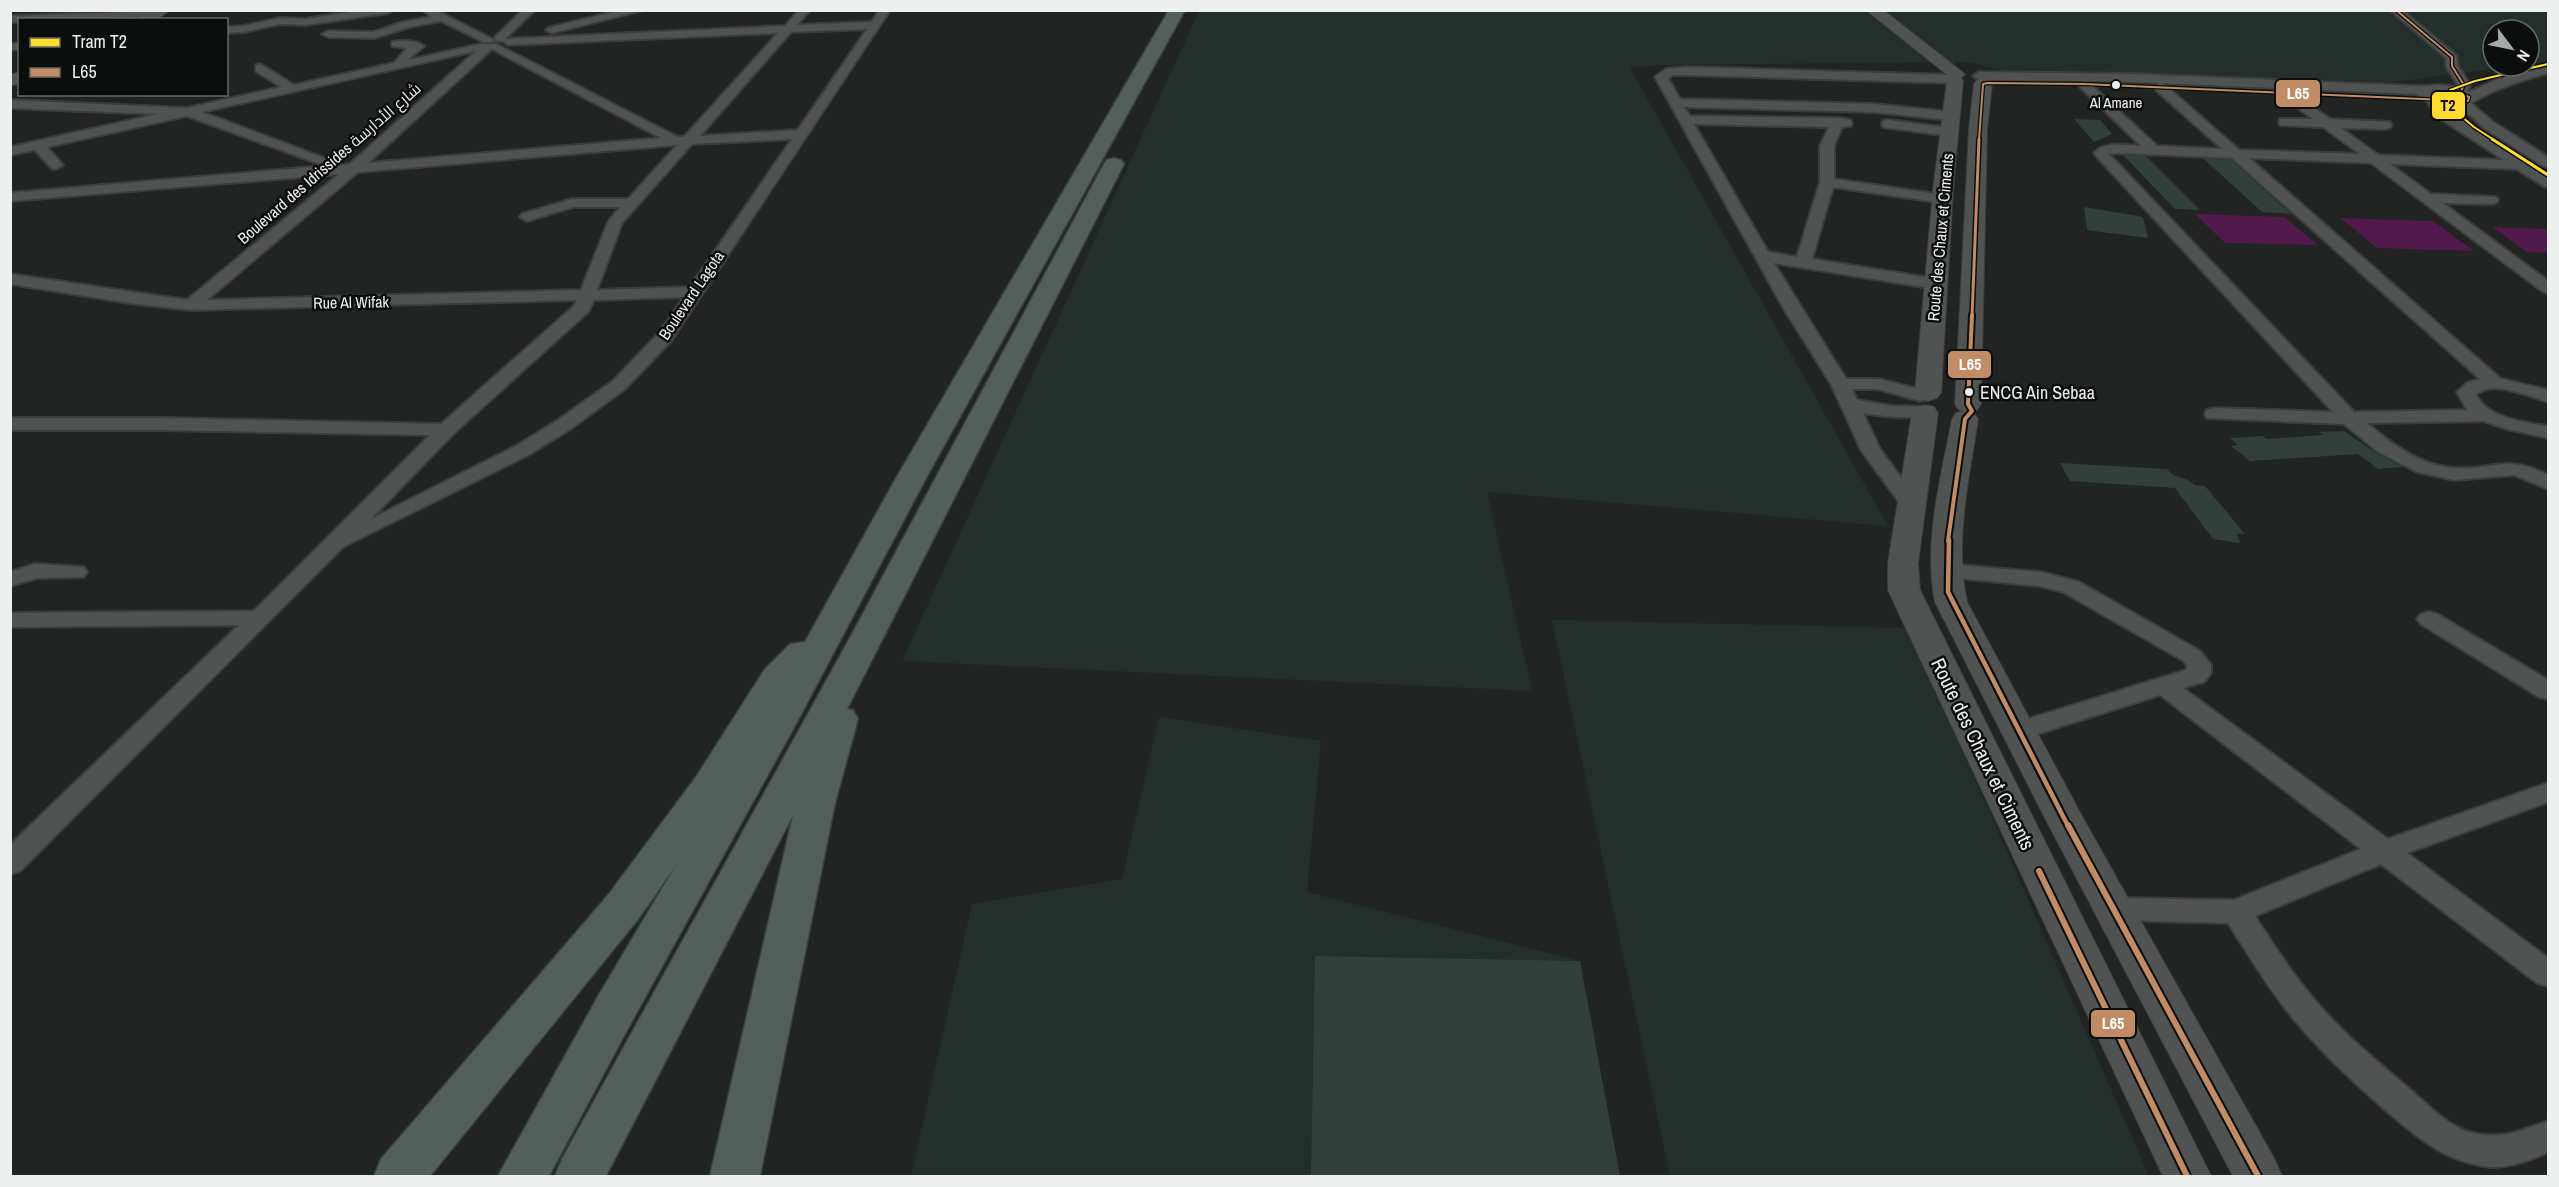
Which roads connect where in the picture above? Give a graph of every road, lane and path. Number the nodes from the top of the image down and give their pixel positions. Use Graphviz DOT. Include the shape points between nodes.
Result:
graph roads {
  1 [pos="388,10"];
  2 [pos="427,10"];
  3 [pos="530,10"];
  4 [pos="638,10"];
  5 [pos="805,10"];
  6 [pos="885,10"];
  7 [pos="1177,10"];
  8 [pos="1194,10"];
  9 [pos="1873,10"];
  10 [pos="2395,10"];
  11 [pos="154,14"];
  12 [pos="39,18"];
  13 [pos="442,18"];
  14 [pos="875,26"];
  15 [pos="789,29"];
  16 [pos="228,30"];
  17 [pos="328,34"];
  18 [pos="495,43"];
  19 [pos="396,44"];
  20 [pos="416,45"];
  21 [pos="450,54"];
  22 [pos="399,65"];
  23 [pos="2452,66"];
  24 [pos="260,68"];
  25 [pos="2548,70"];
  26 [pos="1786,74"];
  27 [pos="1954,78"];
  28 [pos="1983,81"];
  29 [pos="2084,84"];
  30 [pos="2160,87"];
  31 [pos="292,89"];
  32 [pos="2286,93"];
  33 [pos="2429,94"];
  34 [pos="107,96"];
  35 [pos="209,96"];
  36 [pos="2464,97"];
  37 [pos="1676,103"];
  38 [pos="10,104"];
  39 [pos="225,104"];
  40 [pos="1804,105"];
  41 [pos="82,106"];
  42 [pos="189,112"];
  43 [pos="1686,120"];
  44 [pos="1809,122"];
  45 [pos="1838,122"];
  46 [pos="2285,122"];
  47 [pos="1860,123"];
  48 [pos="1878,123"];
  49 [pos="2329,123"];
  50 [pos="1949,124"];
  51 [pos="2385,125"];
  52 [pos="802,134"];
  53 [pos="683,141"];
  54 [pos="38,145"];
  55 [pos="1827,146"];
  56 [pos="10,151"];
  57 [pos="2154,151"];
  58 [pos="2236,153"];
  59 [pos="2376,158"];
  60 [pos="2548,163"];
  61 [pos="56,165"];
  62 [pos="2521,165"];
  63 [pos="349,168"];
  64 [pos="1827,182"];
  65 [pos="2548,183"];
  66 [pos="10,197"];
  67 [pos="2429,198"];
  68 [pos="1943,199"];
  69 [pos="2491,200"];
  70 [pos="631,203"];
  71 [pos="527,217"];
  72 [pos="1762,256"];
  73 [pos="1803,262"];
  74 [pos="10,279"];
  75 [pos="1936,284"];
  76 [pos="2548,288"];
  77 [pos="693,292"];
  78 [pos="588,296"];
  79 [pos="191,305"];
  80 [pos="1840,384"];
  81 [pos="2496,384"];
  82 [pos="2548,396"];
  83 [pos="1924,403"];
  84 [pos="1851,405"];
  85 [pos="1967,411"];
  86 [pos="2214,414"];
  87 [pos="2487,415"];
  88 [pos="2349,418"];
  89 [pos="10,424"];
  90 [pos="446,430"];
  91 [pos="2548,432"];
  92 [pos="2548,483"];
  93 [pos="1911,505"];
  94 [pos="327,549"];
  95 [pos="1946,571"];
  96 [pos="76,572"];
  97 [pos="10,579"];
  98 [pos="259,618"];
  99 [pos="2429,619"];
  100 [pos="10,620"];
  101 [pos="844,640"];
  102 [pos="2164,687"];
  103 [pos="2548,691"];
  104 [pos="2018,731"];
  105 [pos="2548,792"];
  106 [pos="2384,851"];
  107 [pos="10,863"];
  108 [pos="2115,909"];
  109 [pos="2236,911"];
  110 [pos="2548,974"];
  111 [pos="2548,1136"];
  112 [pos="399,1176"];
  113 [pos="523,1176"];
  114 [pos="580,1176"];
  115 [pos="735,1176"];
  116 [pos="2187,1176"];
  117 [pos="2258,1176"];
  1 -- 16 [label="street"];
  2 -- 13 [label="street"];
  3 -- 18 [label="street, Boulevard des Idrissides شارع الأدارسة"];
  4 -- 18 [label="street"];
  5 -- 15 [label="street"];
  6 -- 14 [label="street, Boulevard Lagota"];
  7 -- 101 [label="highway" via="910,480"];
  8 -- 101 [label="highway"];
  9 -- 27 [label="street"];
  10 -- 23 [label="street" via="2444,49 2452,57"];
  11 -- 12 [label="street"];
  13 -- 17 [label="street" via="375,35"];
  13 -- 18 [label="street"];
  14 -- 15 [label="street"];
  14 -- 52 [label="street, Boulevard Lagota"];
  15 -- 18 [label="street"];
  15 -- 53 [label="street"];
  18 -- 21 [label="street"];
  18 -- 53 [label="street"];
  18 -- 63 [label="street, Boulevard des Idrissides شارع الأدارسة"];
  19 -- 20 [label="street"];
  20 -- 21 [label="street" via="440,47"];
  20 -- 22 [label="street"];
  21 -- 22 [label="street"];
  22 -- 31 [label="street"];
  23 -- 33 [label="street"];
  23 -- 36 [label="street" via="2464,85"];
  24 -- 31 [label="street"];
  25 -- 36 [label="street"];
  26 -- 27 [label="street"];
  26 -- 37 [label="street" via="1670,72 1661,80"];
  26 -- 40 [label="street"];
  27 -- 28 [label="street"];
  27 -- 50 [label="street, Route des Chaux et Ciments"];
  28 -- 29 [label="street"];
  28 -- 33 [label="street" via="2133,78"];
  28 -- 85 [label="street, Route des Chaux et Ciments"];
  29 -- 30 [label="street"];
  29 -- 57 [label="street"];
  30 -- 32 [label="street"];
  30 -- 58 [label="street"];
  31 -- 39 [label="street"];
  32 -- 33 [label="street"];
  32 -- 49 [label="street"];
  33 -- 36 [label="street"];
  33 -- 62 [label="street" via="2440,112"];
  34 -- 41 [label="street"];
  35 -- 39 [label="street"];
  36 -- 60 [label="street" via="2465,107 2477,117"];
  37 -- 40 [label="street"];
  37 -- 43 [label="street"];
  38 -- 41 [label="street"];
  39 -- 42 [label="street"];
  40 -- 44 [label="street"];
  40 -- 50 [label="street" via="1874,108"];
  41 -- 42 [label="street"];
  42 -- 54 [label="street"];
  42 -- 63 [label="street"];
  43 -- 44 [label="street"];
  43 -- 72 [label="street"];
  44 -- 45 [label="street"];
  44 -- 55 [label="street"];
  45 -- 47 [label="street"];
  45 -- 55 [label="street"];
  46 -- 49 [label="street"];
  48 -- 50 [label="street"];
  49 -- 51 [label="street"];
  49 -- 59 [label="street"];
  50 -- 68 [label="street, Route des Chaux et Ciments"];
  52 -- 53 [label="street"];
  52 -- 77 [label="street, Boulevard Lagota"];
  53 -- 63 [label="street"];
  53 -- 70 [label="street"];
  54 -- 56 [label="street"];
  54 -- 61 [label="street"];
  55 -- 64 [label="street"];
  57 -- 58 [label="street"];
  57 -- 88 [label="street" via="2113,149 2101,153"];
  58 -- 59 [label="street"];
  58 -- 81 [label="street"];
  59 -- 62 [label="street"];
  59 -- 67 [label="street"];
  62 -- 65 [label="street"];
  63 -- 66 [label="street"];
  63 -- 79 [label="street, Boulevard des Idrissides شارع الأدارسة"];
  64 -- 68 [label="street"];
  64 -- 73 [label="street"];
  67 -- 69 [label="street"];
  67 -- 76 [label="street"];
  68 -- 75 [label="street, Route des Chaux et Ciments"];
  70 -- 71 [label="street" via="572,203"];
  70 -- 78 [label="street" via="608,236"];
  72 -- 73 [label="street"];
  72 -- 80 [label="street"];
  73 -- 75 [label="street"];
  74 -- 79 [label="street, Rue Al Wifak"];
  75 -- 83 [label="street, Route des Chaux et Ciments"];
  77 -- 78 [label="street, Rue Al Wifak"];
  77 -- 94 [label="street, Boulevard Lagota" via="665,337 619,385 565,424 490,467"];
  78 -- 79 [label="street, Rue Al Wifak"];
  78 -- 90 [label="street" via="573,317"];
  80 -- 83 [label="street" via="1878,384"];
  80 -- 84 [label="street"];
  81 -- 82 [label="street"];
  81 -- 87 [label="street" via="2481,384 2466,392 2474,407"];
  83 -- 84 [label="street" via="1892,412"];
  83 -- 85 [label="street" via="1946,420"];
  83 -- 93 [label="street, Route des Chaux et Ciments"];
  84 -- 93 [label="street" via="1871,450"];
  85 -- 95 [label="street, Route des Chaux et Ciments"];
  86 -- 88 [label="street"];
  87 -- 88 [label="street"];
  87 -- 91 [label="street" via="2507,424"];
  88 -- 92 [label="street" via="2389,450 2423,468 2459,474 2512,469"];
  89 -- 90 [label="street"];
  90 -- 94 [label="street"];
  93 -- 116 [label="street, Route des Chaux et Ciments" via="1902,573 1908,598"];
  94 -- 98 [label="street"];
  95 -- 102 [label="street" via="2041,579 2084,593 2197,661 2200,669 2195,676"];
  95 -- 104 [label="street, Route des Chaux et Ciments" via="1951,602"];
  96 -- 97 [label="street" via="35,571"];
  98 -- 100 [label="street"];
  98 -- 107 [label="street"];
  99 -- 103 [label="street"];
  101 -- 112 [label="highway" via="795,658 778,677 710,787 624,906"];
  101 -- 113 [label="highway" via="768,742"];
  101 -- 114 [label="highway"];
  101 -- 115 [label="highway" via="814,803"];
  102 -- 104 [label="street"];
  102 -- 106 [label="street"];
  104 -- 108 [label="street, Route des Chaux et Ciments"];
  105 -- 106 [label="street"];
  106 -- 109 [label="street"];
  106 -- 110 [label="street"];
  108 -- 109 [label="street"];
  108 -- 117 [label="street, Route des Chaux et Ciments"];
  109 -- 111 [label="street" via="2310,1017 2363,1069 2433,1128 2460,1145 2487,1151 2520,1149"];
}
